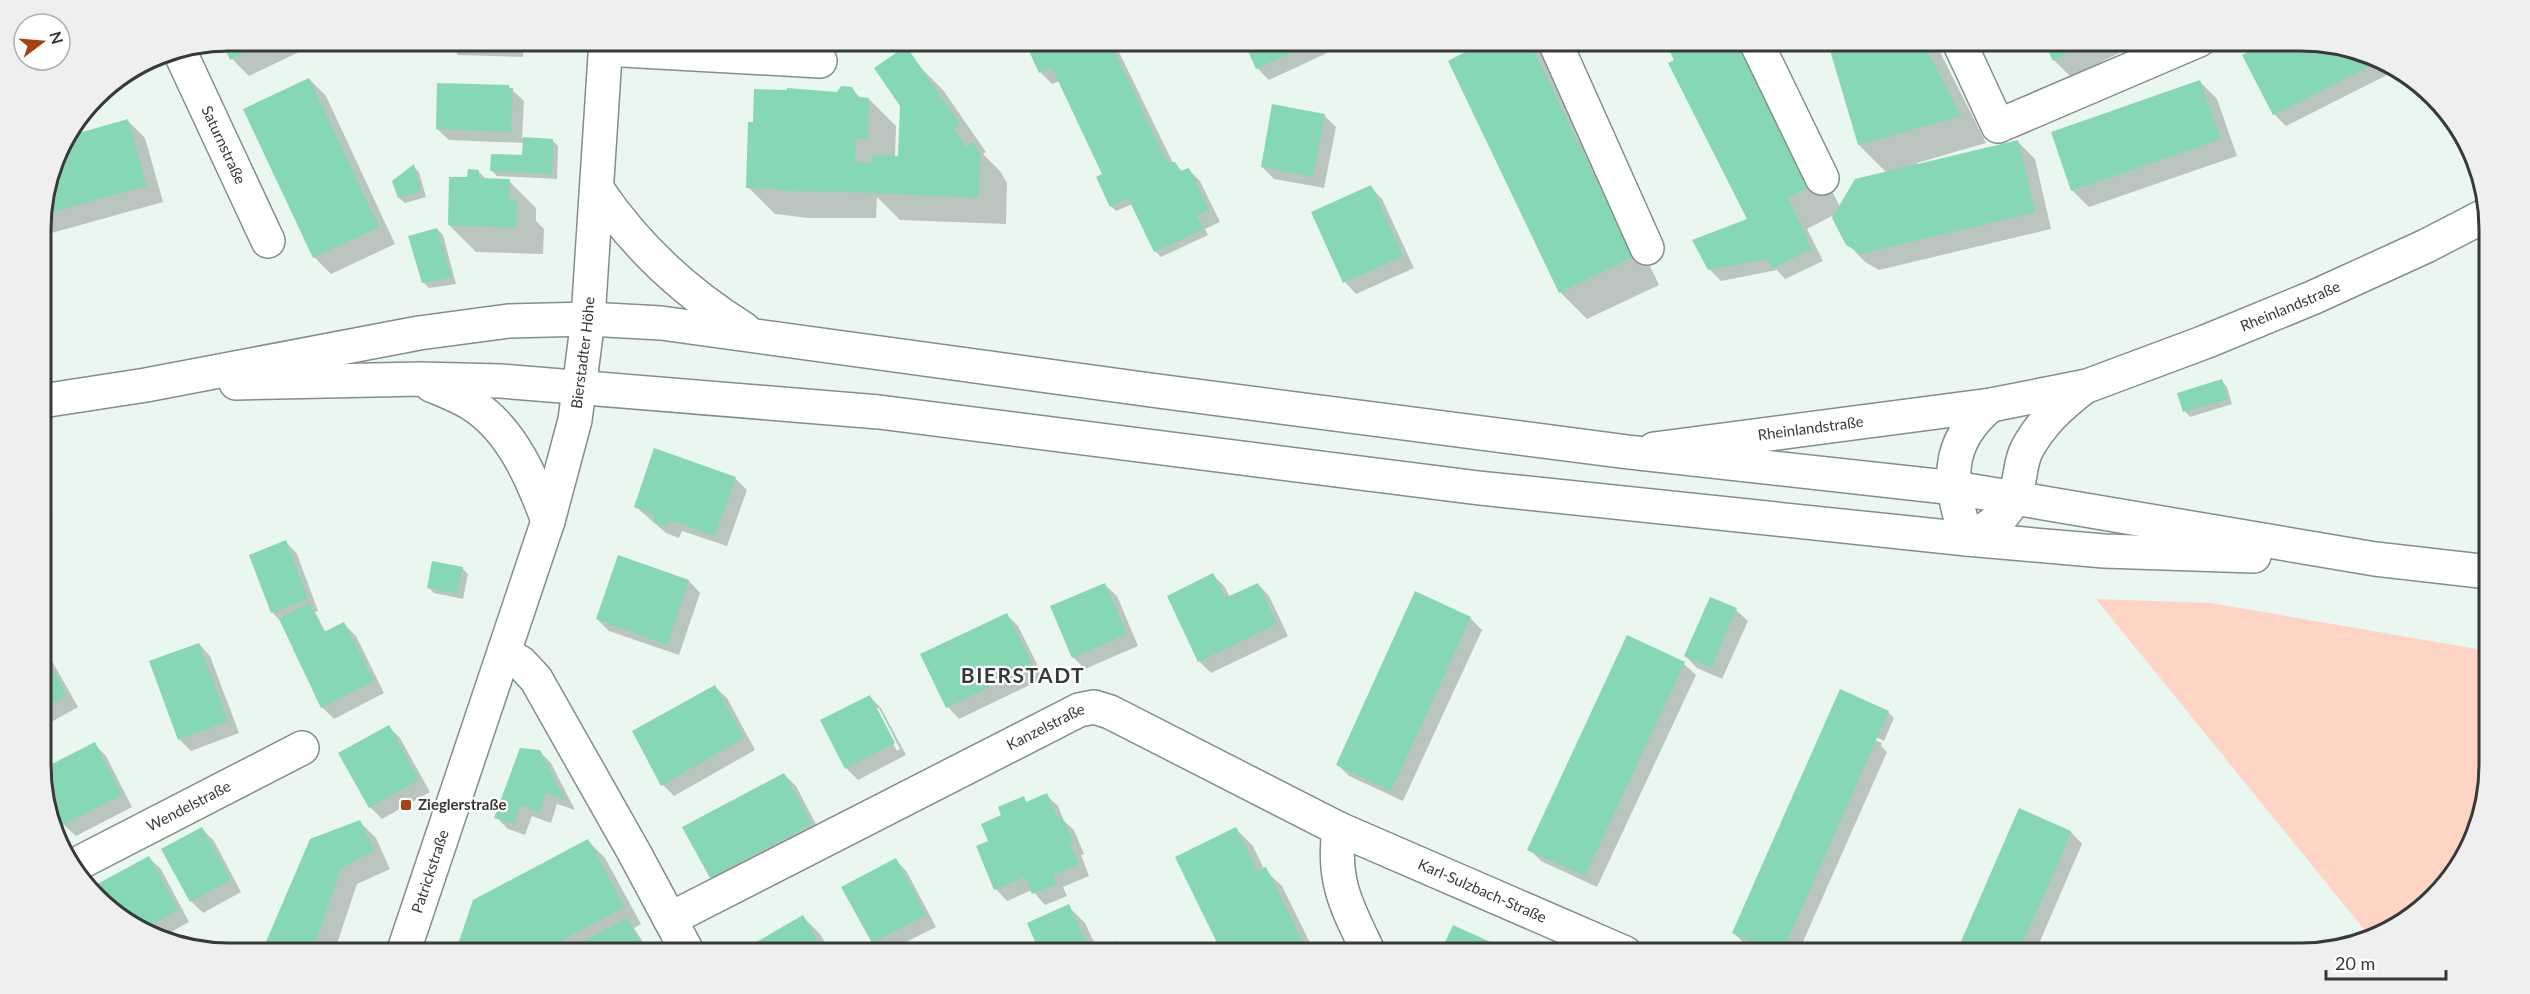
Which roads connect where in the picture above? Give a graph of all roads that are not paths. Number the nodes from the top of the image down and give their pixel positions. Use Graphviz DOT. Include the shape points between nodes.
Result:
graph roads {
  1 [pos="606,51"];
  2 [pos="692,51"];
  3 [pos="1559,51"];
  4 [pos="1760,51"];
  5 [pos="1964,51"];
  6 [pos="2173,51"];
  7 [pos="182,57"];
  8 [pos="820,60"];
  9 [pos="1821,178"];
  10 [pos="597,189"];
  11 [pos="2478,219"];
  12 [pos="268,241"];
  13 [pos="1647,248"];
  14 [pos="588,319"];
  15 [pos="754,336"];
  16 [pos="421,380"];
  17 [pos="146,385"];
  18 [pos="2087,386"];
  19 [pos="580,387"];
  20 [pos="51,400"];
  21 [pos="1991,405"];
  22 [pos="1628,452"];
  23 [pos="1955,488"];
  24 [pos="2016,497"];
  25 [pos="548,521"];
  26 [pos="1967,539"];
  27 [pos="2375,559"];
  28 [pos="2479,571"];
  29 [pos="505,653"];
  30 [pos="302,748"];
  31 [pos="1339,829"];
  32 [pos="80,862"];
  33 [pos="669,918"];
  34 [pos="406,943"];
  35 [pos="683,943"];
  36 [pos="1365,943"];
  37 [pos="1602,943"];
  1 -- 10 [label="main road, Bierstadter Höhe"];
  2 -- 8 [label="main road"];
  3 -- 13 [label="main road"];
  4 -- 9 [label="main road"];
  5 -- 6 [label="main road" via="1998,126"];
  7 -- 12 [label="main road, Saturnstraße"];
  10 -- 14 [label="main road, Bierstadter Höhe"];
  10 -- 15 [label="main road" via="616,218 667,272"];
  11 -- 18 [label="main road, Rheinlandstraße" via="2312,298"];
  14 -- 15 [label="main road" via="661,323"];
  14 -- 17 [label="main road" via="508,321 419,333"];
  14 -- 19 [label="main road, Bierstadter Höhe"];
  15 -- 22 [label="main road"];
  16 -- 17 [label="main road"];
  16 -- 19 [label="main road"];
  16 -- 25 [label="main road" via="472,404 499,427 533,484"];
  17 -- 20 [label="main road"];
  18 -- 21 [label="main road, Rheinlandstraße"];
  18 -- 24 [label="main road, Rheinlandstraße" via="2049,416 2026,451"];
  19 -- 25 [label="main road, Bierstadter Höhe"];
  19 -- 26 [label="main road" via="879,412 1479,488"];
  21 -- 22 [label="main road, Rheinlandstraße"];
  21 -- 23 [label="main road" via="1959,443"];
  22 -- 23 [label="main road"];
  23 -- 24 [label="main road"];
  23 -- 26 [label="main road"];
  24 -- 26 [label="main road, Rheinlandstraße" via="1996,523"];
  24 -- 27 [label="main road"];
  25 -- 29 [label="main road, Bierstadter Höhe"];
  26 -- 27 [label="main road" via="2104,551"];
  27 -- 28 [label="main road"];
  29 -- 33 [label="main road" via="536,679"];
  29 -- 34 [label="main road, Patrickstraße"];
  30 -- 32 [label="main road, Wendelstraße"];
  31 -- 33 [label="main road, Kanzelstraße" via="1110,712 1094,708 1079,710"];
  31 -- 36 [label="main road" via="1338,878"];
  31 -- 37 [label="main road, Karl-Sulzbach-Straße"];
  33 -- 35 [label="main road"];
}
